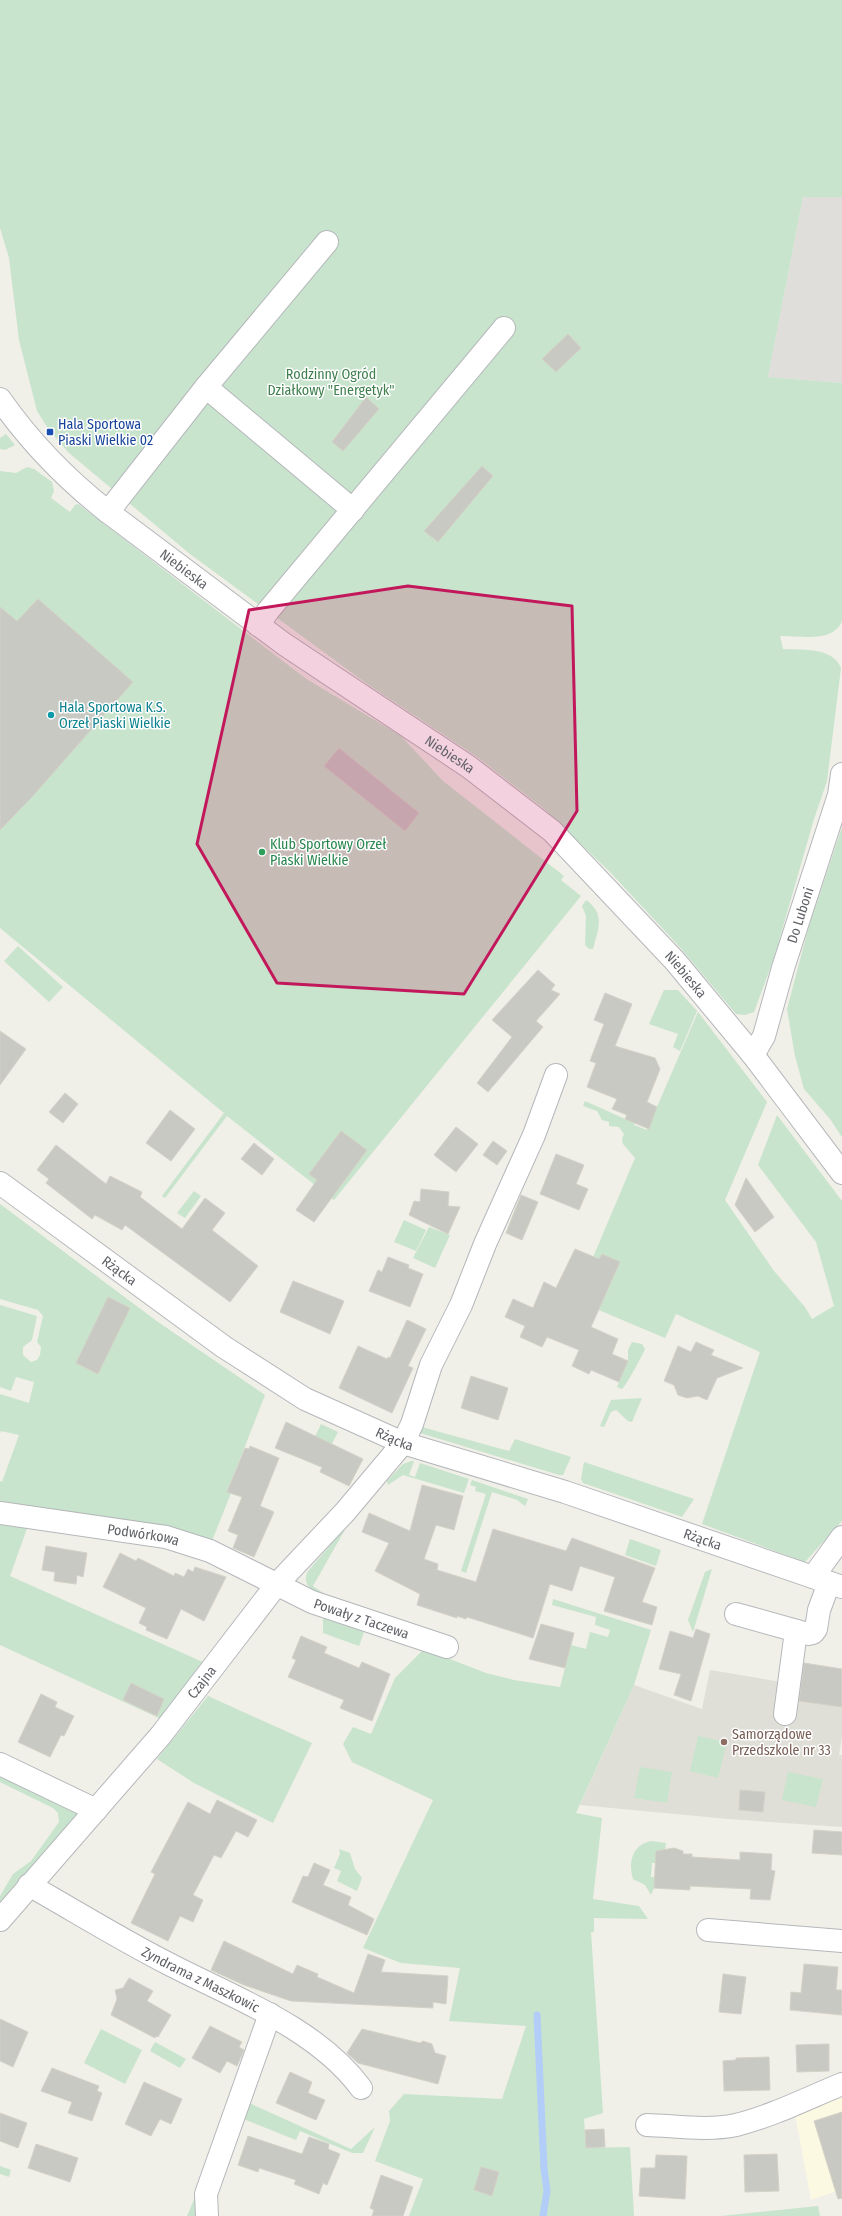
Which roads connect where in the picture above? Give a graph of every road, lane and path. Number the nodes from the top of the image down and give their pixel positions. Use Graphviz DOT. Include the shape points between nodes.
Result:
graph roads {
  1 [pos="327,242"];
  2 [pos="504,328"];
  3 [pos="206,388"];
  4 [pos="0,399"];
  5 [pos="353,510"];
  6 [pos="108,512"];
  7 [pos="258,625"];
  8 [pos="842,774"];
  9 [pos="752,1055"];
  10 [pos="556,1075"];
  11 [pos="842,1173"];
  12 [pos="0,1183"];
  13 [pos="403,1443"];
  14 [pos="0,1514"];
  15 [pos="842,1537"];
  16 [pos="828,1582"];
  17 [pos="277,1584"];
  18 [pos="736,1614"];
  19 [pos="796,1631"];
  20 [pos="447,1647"];
  21 [pos="785,1714"];
  22 [pos="0,1764"];
  23 [pos="96,1810"];
  24 [pos="29,1885"];
  25 [pos="0,1920"];
  26 [pos="708,1930"];
  27 [pos="842,1941"];
  28 [pos="270,2014"];
  29 [pos="842,2084"];
  30 [pos="361,2088"];
  31 [pos="647,2125"];
  32 [pos="207,2216"];
  1 -- 3 [label="street"];
  2 -- 5 [label="street"];
  3 -- 5 [label="street"];
  3 -- 6 [label="street"];
  4 -- 6 [label="street, Niebieska" via="34,444 81,491"];
  5 -- 7 [label="street"];
  6 -- 7 [label="street, Niebieska"];
  7 -- 9 [label="street, Niebieska" via="470,767 552,831 664,949"];
  8 -- 9 [label="street, Do Luboni" via="839,795 783,968 764,1036"];
  9 -- 11 [label="street, Niebieska"];
  10 -- 13 [label="street, Czajna" via="534,1135 485,1244 461,1305 431,1365 412,1424"];
  12 -- 13 [label="street, Rżącka" via="224,1347 305,1399"];
  13 -- 16 [label="street, Rżącka" via="565,1492"];
  13 -- 17 [label="street, Czajna" via="345,1512"];
  14 -- 17 [label="street, Podwórkowa" via="166,1537 210,1551"];
  15 -- 16 [label="street"];
  16 -- 19 [label="street" via="816,1629 808,1634"];
  17 -- 20 [label="street, Powały z Taczewa" via="312,1602"];
  17 -- 23 [label="street, Czajna" via="161,1735"];
  18 -- 19 [label="street"];
  19 -- 21 [label="street"];
  22 -- 23 [label="street"];
  23 -- 24 [label="street, Czajna"];
  24 -- 25 [label="street, Czajna"];
  24 -- 28 [label="street, Zyndrama z Maszkowic" via="166,1963"];
  26 -- 27 [label="street"];
  28 -- 30 [label="street, Zyndrama z Maszkowic" via="334,2058"];
  28 -- 32 [label="street" via="206,2194"];
  29 -- 31 [label="street" via="735,2125"];
}
